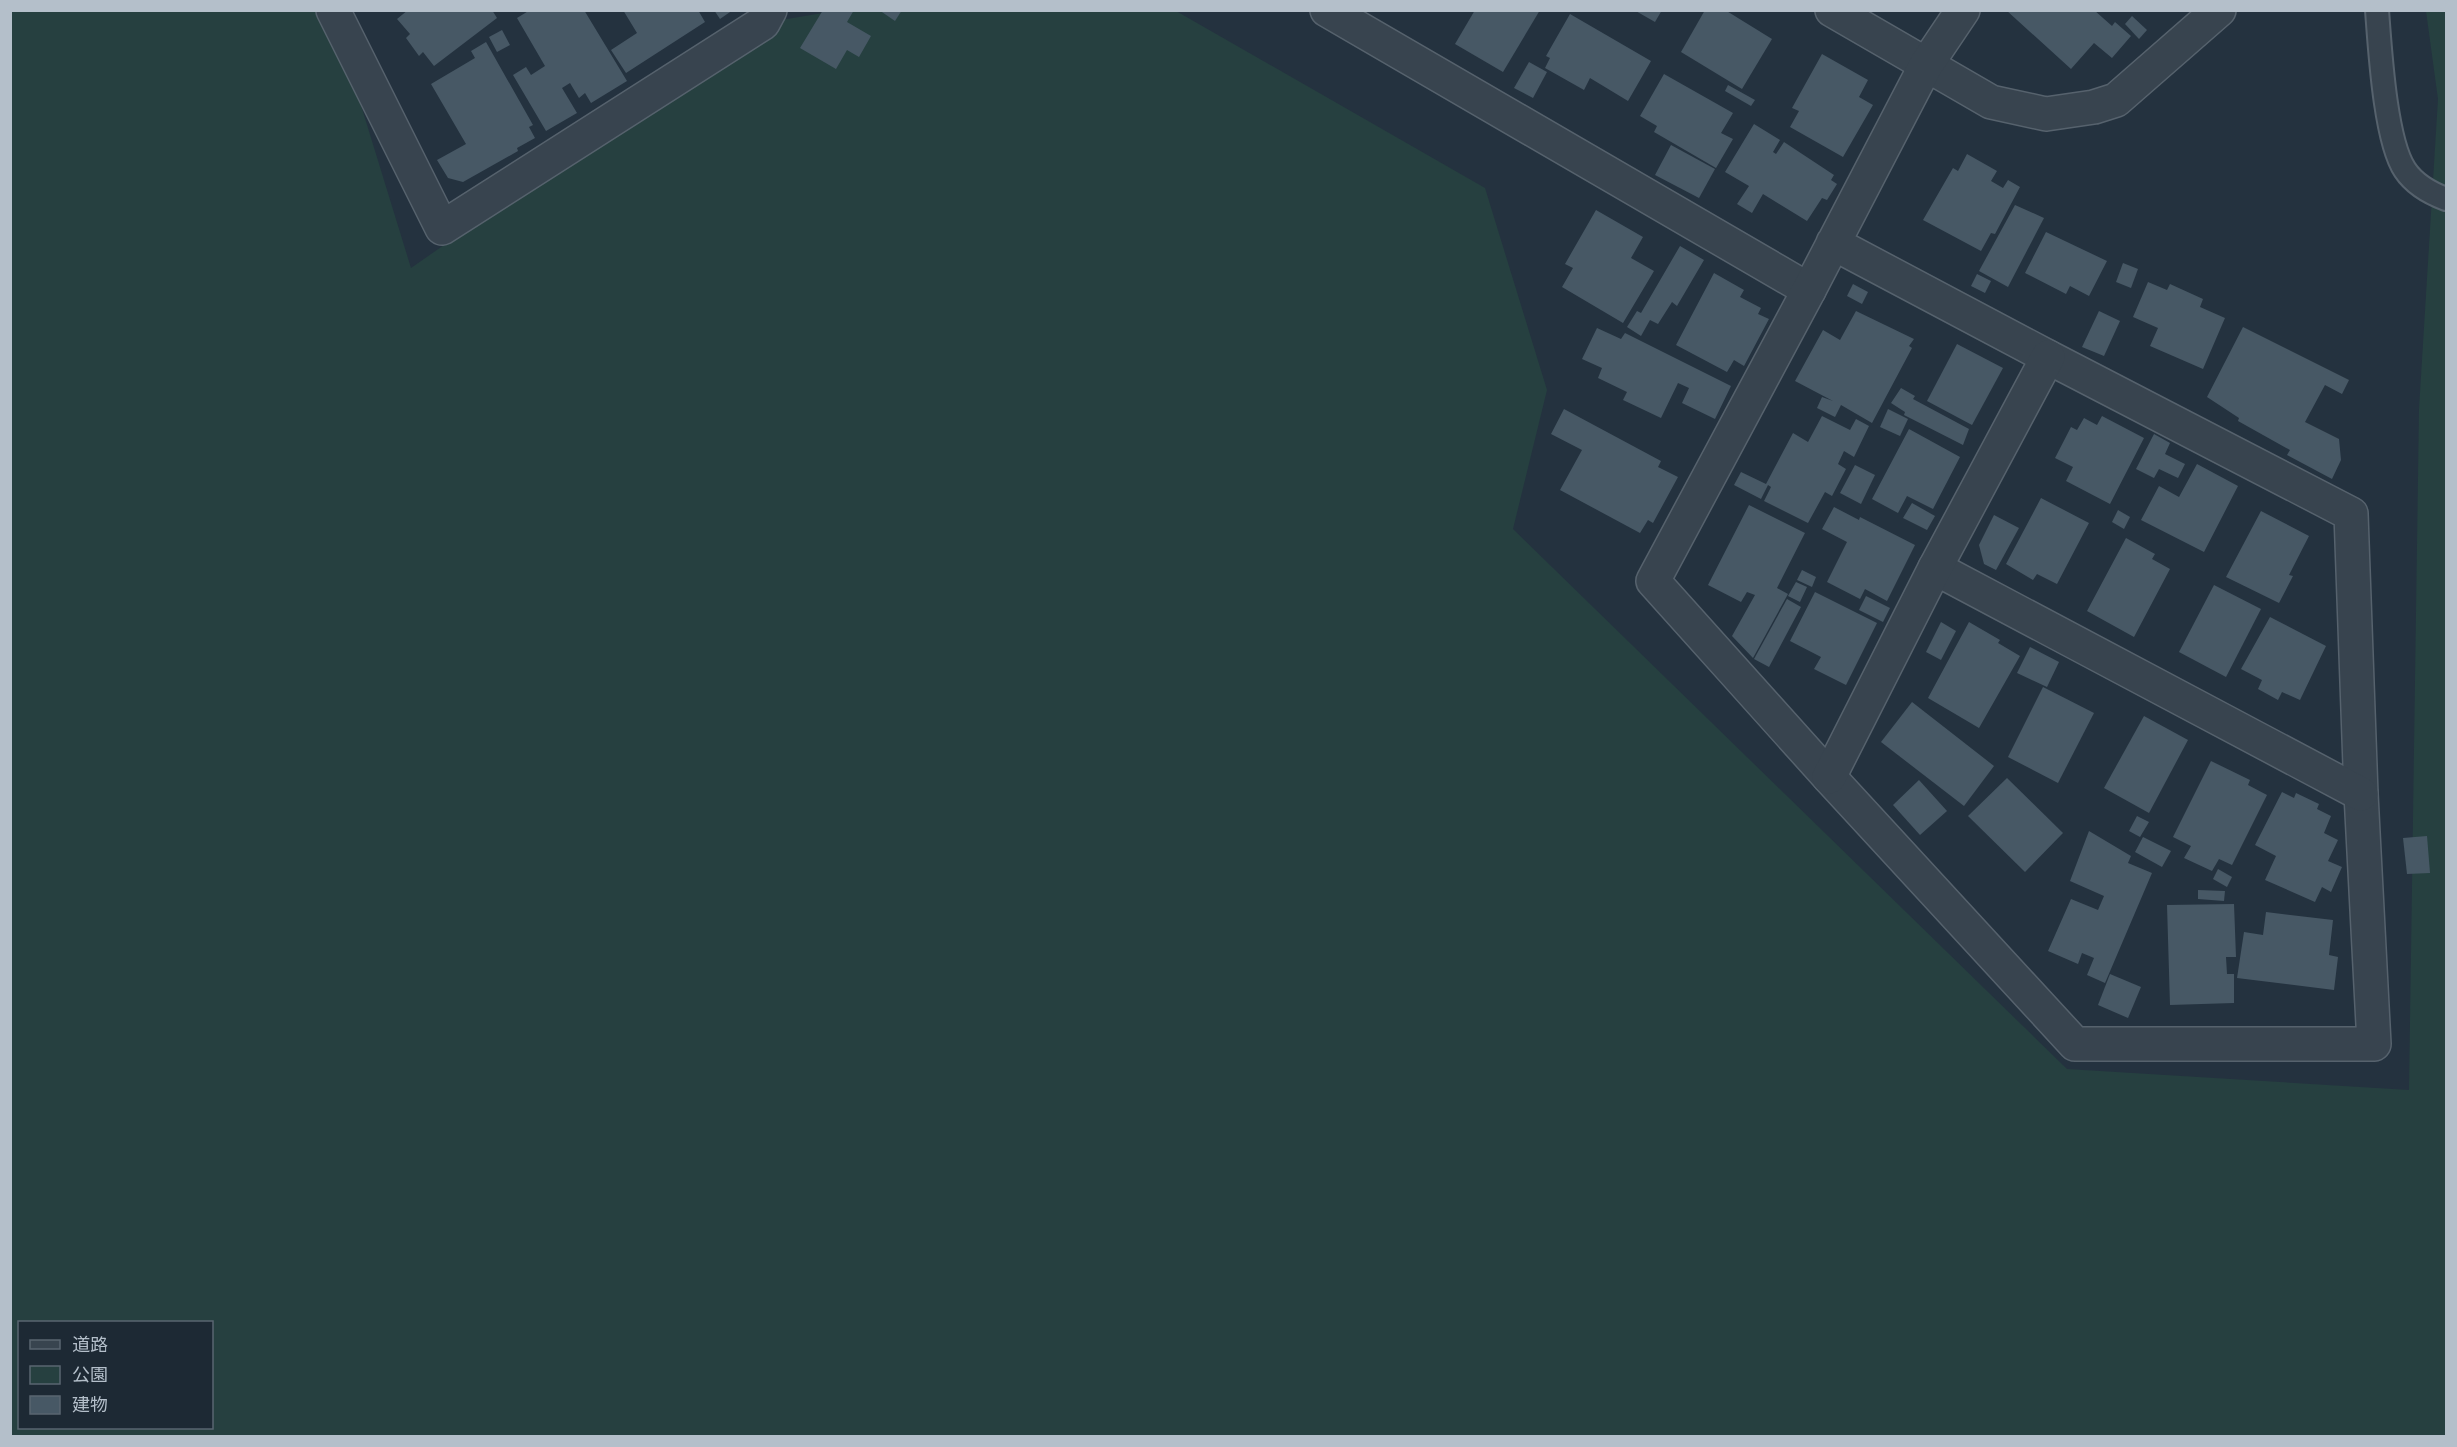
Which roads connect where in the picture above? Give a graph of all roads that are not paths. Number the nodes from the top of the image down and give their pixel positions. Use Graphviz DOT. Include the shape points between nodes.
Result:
graph roads {
  1 [pos="333,10"];
  2 [pos="770,10"];
  3 [pos="1327,10"];
  4 [pos="1832,10"];
  5 [pos="1963,10"];
  6 [pos="2219,10"];
  7 [pos="2377,10"];
  8 [pos="1926,65"];
  9 [pos="2446,199"];
  10 [pos="1833,243"];
  11 [pos="1809,290"];
  12 [pos="2048,357"];
  13 [pos="1935,568"];
  14 [pos="1829,777"];
  15 [pos="2361,794"];
  1 -- 2 [label="street" via="441,228 763,23"];
  3 -- 11 [label="street"];
  4 -- 8 [label="street"];
  5 -- 8 [label="street"];
  6 -- 8 [label="street" via="2116,100 2094,107 2046,114 2022,110 1991,102"];
  7 -- 9 [label="lane" via="2392,136 2405,170 2426,191"];
  8 -- 10 [label="street"];
  10 -- 11 [label="street"];
  10 -- 12 [label="street"];
  11 -- 14 [label="street" via="1653,581"];
  12 -- 13 [label="street"];
  12 -- 15 [label="street" via="2351,514"];
  13 -- 14 [label="street"];
  13 -- 15 [label="street"];
  14 -- 15 [label="street" via="2076,1044 2374,1044"];
}
